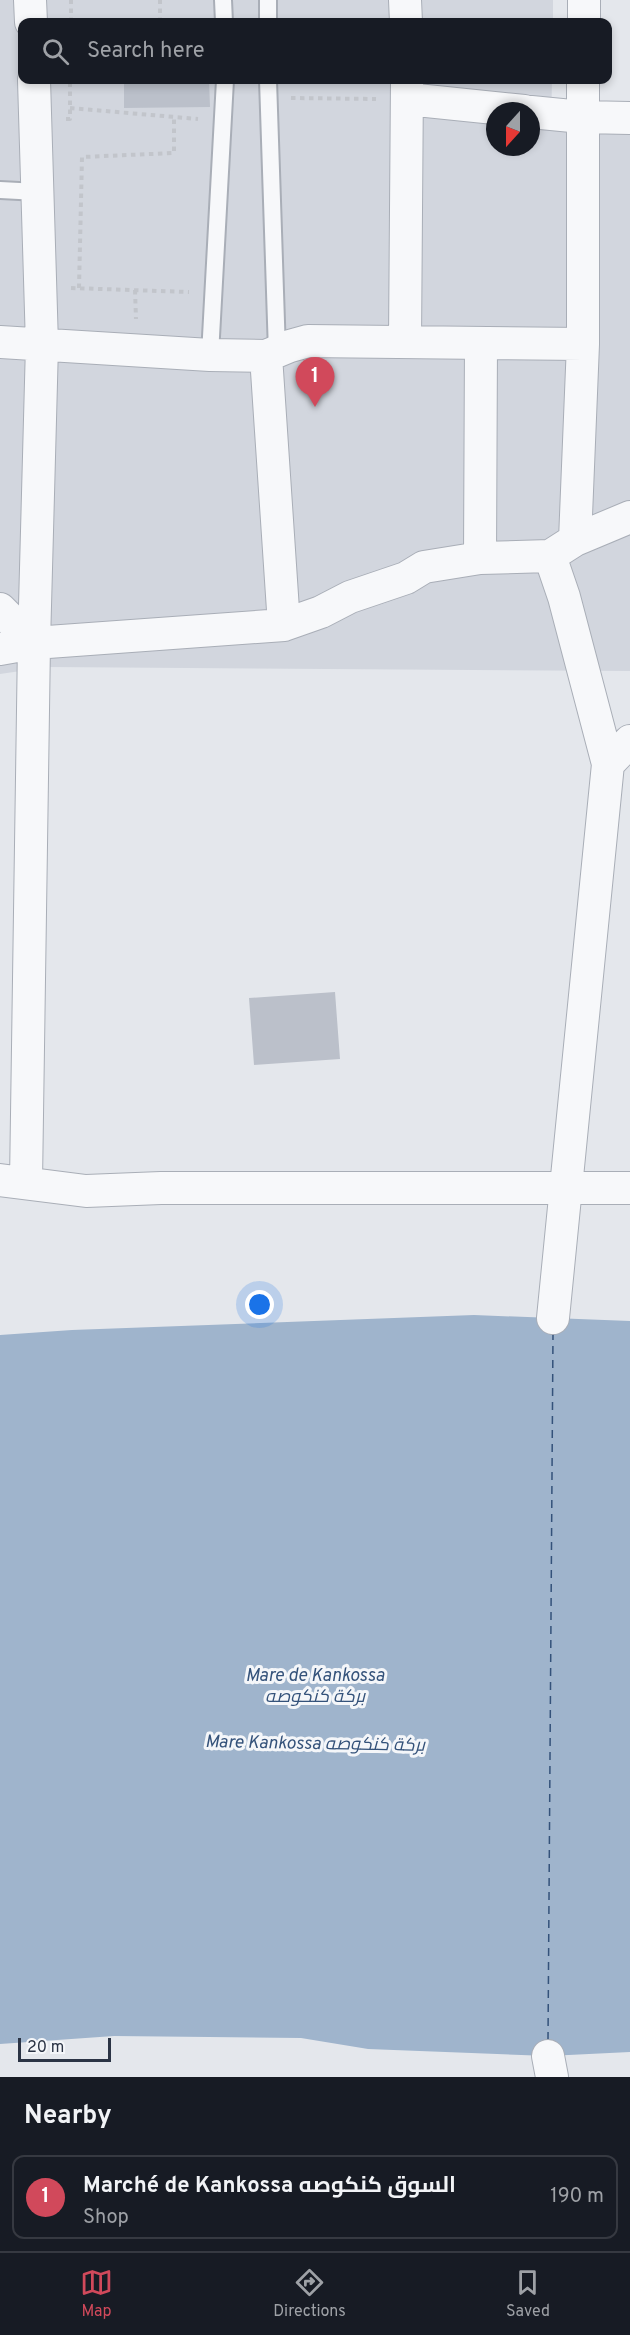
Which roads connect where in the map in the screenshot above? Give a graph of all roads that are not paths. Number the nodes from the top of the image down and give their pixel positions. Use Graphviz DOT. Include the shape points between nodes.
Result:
graph roads {
  1 [pos="30,0"];
  2 [pos="223,0"];
  3 [pos="268,0"];
  4 [pos="405,0"];
  5 [pos="584,0"];
  6 [pos="31,18"];
  7 [pos="224,18"];
  8 [pos="268,18"];
  9 [pos="406,18"];
  10 [pos="584,18"];
  11 [pos="34,84"];
  12 [pos="225,84"];
  13 [pos="268,84"];
  14 [pos="583,84"];
  15 [pos="407,89"];
  16 [pos="486,104"];
  17 [pos="540,113"];
  18 [pos="582,117"];
  19 [pos="630,118"];
  20 [pos="0,190"];
  21 [pos="38,192"];
  22 [pos="0,342"];
  23 [pos="405,342"];
  24 [pos="481,343"];
  25 [pos="583,344"];
  26 [pos="42,345"];
  27 [pos="272,354"];
  28 [pos="210,355"];
  29 [pos="630,517"];
  30 [pos="563,548"];
  31 [pos="480,558"];
  32 [pos="0,609"];
  33 [pos="284,625"];
  34 [pos="34,643"];
  35 [pos="0,649"];
  36 [pos="630,741"];
  37 [pos="608,764"];
  38 [pos="13,1181"];
  39 [pos="566,1186"];
  40 [pos="630,1188"];
  41 [pos="553,1318"];
  1 -- 6 [label="street"];
  2 -- 7 [label="lane"];
  3 -- 8 [label="lane"];
  4 -- 9 [label="street"];
  5 -- 10 [label="street"];
  11 -- 21 [label="street"];
  12 -- 28 [label="lane"];
  13 -- 27 [label="lane"];
  14 -- 18 [label="street"];
  15 -- 16 [label="street"];
  15 -- 23 [label="street"];
  17 -- 18 [label="street"];
  18 -- 19 [label="street"];
  18 -- 25 [label="street"];
  20 -- 21 [label="lane"];
  21 -- 26 [label="street"];
  22 -- 26 [label="street"];
  23 -- 24 [label="street"];
  23 -- 27 [label="street" via="308,341"];
  24 -- 25 [label="street"];
  24 -- 31 [label="street"];
  25 -- 30 [label="street"];
  26 -- 28 [label="street"];
  26 -- 34 [label="street"];
  27 -- 28 [label="street"];
  27 -- 33 [label="street"];
  29 -- 30 [label="street"];
  30 -- 31 [label="street"];
  30 -- 37 [label="street" via="564,597"];
  31 -- 33 [label="street" via="424,567 406,578"];
  32 -- 34 [label="street"];
  33 -- 34 [label="street"];
  34 -- 35 [label="street"];
  34 -- 38 [label="street"];
  36 -- 37 [label="street"];
  37 -- 39 [label="street"];
  38 -- 39 [label="street" via="86,1191"];
  39 -- 40 [label="street"];
  39 -- 41 [label="street"];
}
